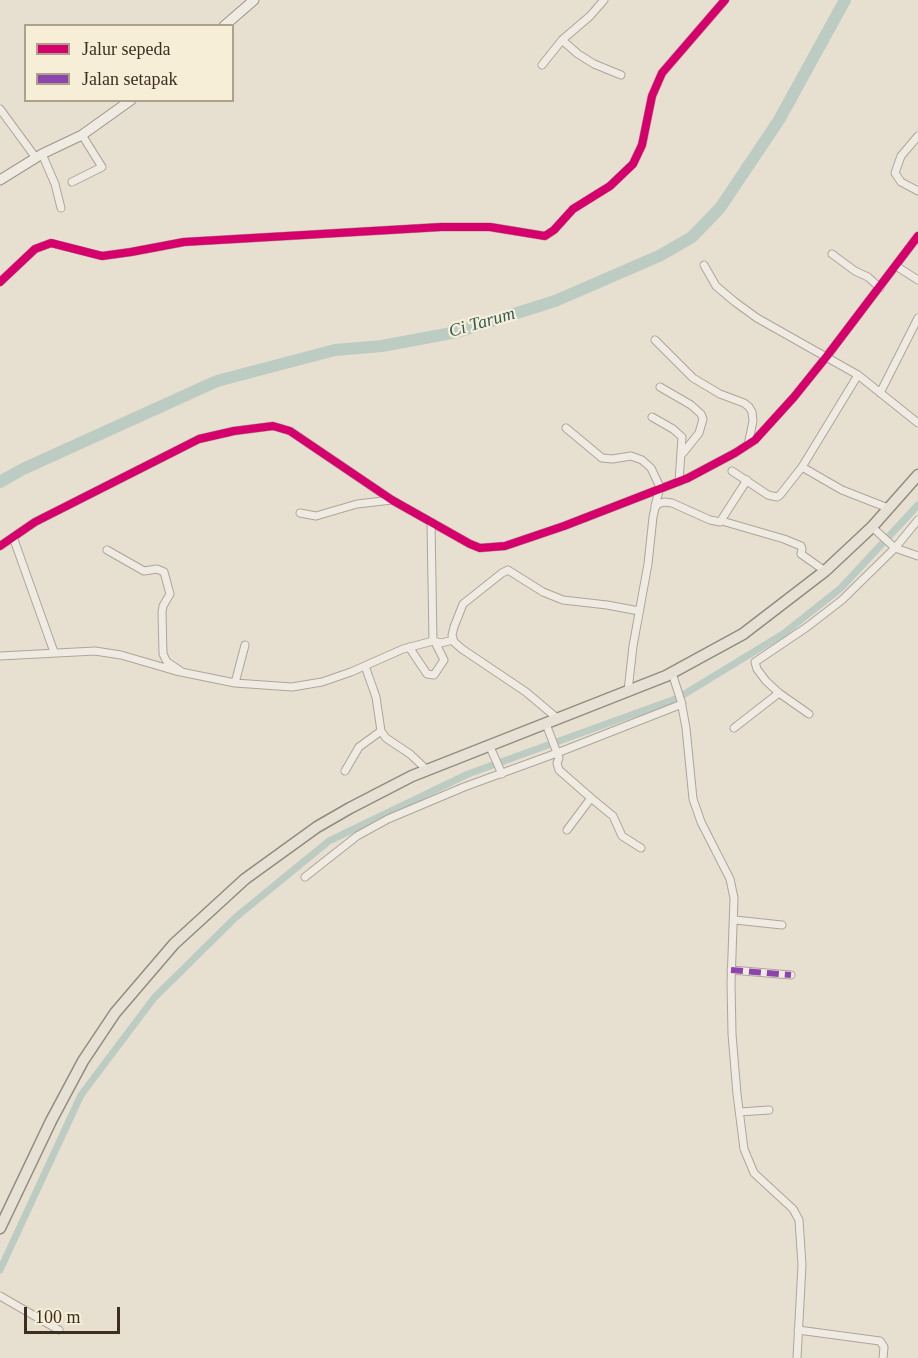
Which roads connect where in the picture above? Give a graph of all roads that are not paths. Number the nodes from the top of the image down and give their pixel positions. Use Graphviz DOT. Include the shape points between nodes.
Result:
graph roads {
  1 [pos="254,0"];
  2 [pos="604,0"];
  3 [pos="725,0"];
  4 [pos="226,24"];
  5 [pos="562,40"];
  6 [pos="542,65"];
  7 [pos="621,75"];
  8 [pos="128,102"];
  9 [pos="0,109"];
  10 [pos="82,135"];
  11 [pos="918,136"];
  12 [pos="39,156"];
  13 [pos="0,180"];
  14 [pos="72,182"];
  15 [pos="918,192"];
  16 [pos="62,208"];
  17 [pos="918,236"];
  18 [pos="832,254"];
  19 [pos="704,265"];
  20 [pos="896,266"];
  21 [pos="918,280"];
  22 [pos="0,282"];
  23 [pos="880,288"];
  24 [pos="918,318"];
  25 [pos="655,340"];
  26 [pos="827,357"];
  27 [pos="858,375"];
  28 [pos="660,387"];
  29 [pos="880,393"];
  30 [pos="652,417"];
  31 [pos="918,423"];
  32 [pos="566,428"];
  33 [pos="748,446"];
  34 [pos="682,453"];
  35 [pos="802,467"];
  36 [pos="732,471"];
  37 [pos="918,475"];
  38 [pos="747,480"];
  39 [pos="679,482"];
  40 [pos="660,489"];
  41 [pos="392,500"];
  42 [pos="888,508"];
  43 [pos="654,510"];
  44 [pos="300,513"];
  45 [pos="722,520"];
  46 [pos="918,520"];
  47 [pos="430,523"];
  48 [pos="876,530"];
  49 [pos="13,537"];
  50 [pos="0,546"];
  51 [pos="892,546"];
  52 [pos="107,550"];
  53 [pos="918,556"];
  54 [pos="825,571"];
  55 [pos="639,611"];
  56 [pos="453,640"];
  57 [pos="434,641"];
  58 [pos="246,645"];
  59 [pos="409,647"];
  60 [pos="54,652"];
  61 [pos="163,654"];
  62 [pos="0,656"];
  63 [pos="152,665"];
  64 [pos="365,666"];
  65 [pos="183,673"];
  66 [pos="674,677"];
  67 [pos="235,683"];
  68 [pos="628,691"];
  69 [pos="780,693"];
  70 [pos="681,702"];
  71 [pos="809,714"];
  72 [pos="559,720"];
  73 [pos="547,727"];
  74 [pos="734,728"];
  75 [pos="381,731"];
  76 [pos="491,749"];
  77 [pos="556,752"];
  78 [pos="428,770"];
  79 [pos="345,771"];
  80 [pos="501,771"];
  81 [pos="591,798"];
  82 [pos="567,830"];
  83 [pos="641,848"];
  84 [pos="305,877"];
  85 [pos="735,920"];
  86 [pos="782,925"];
  87 [pos="731,970"];
  88 [pos="791,975"];
  89 [pos="769,1110"];
  90 [pos="740,1112"];
  91 [pos="0,1228"];
  92 [pos="0,1296"];
  93 [pos="58,1330"];
  94 [pos="798,1330"];
  95 [pos="797,1358"];
  96 [pos="884,1358"];
  1 -- 4 [label="main road"];
  2 -- 5 [label="street"];
  3 -- 22 [label="street" via="662,73 633,165 610,186 573,208 545,236 490,227 441,226 183,242 102,256 51,243 34,249"];
  5 -- 6 [label="street"];
  5 -- 7 [label="street" via="594,64"];
  8 -- 10 [label="main road"];
  9 -- 12 [label="street"];
  10 -- 12 [label="main road"];
  10 -- 14 [label="street" via="102,167"];
  11 -- 15 [label="street" via="904,150 895,173 901,182"];
  12 -- 13 [label="main road"];
  12 -- 16 [label="street" via="55,184"];
  17 -- 20 [label="street"];
  18 -- 23 [label="street"];
  19 -- 26 [label="street" via="716,286 735,302"];
  20 -- 21 [label="street"];
  20 -- 23 [label="street"];
  23 -- 26 [label="street"];
  24 -- 29 [label="street"];
  25 -- 33 [label="street" via="693,378 749,407 753,421"];
  26 -- 27 [label="street"];
  26 -- 33 [label="street"];
  27 -- 29 [label="street"];
  27 -- 35 [label="street"];
  28 -- 34 [label="street" via="691,405 703,419 699,433"];
  29 -- 31 [label="street"];
  30 -- 34 [label="street" via="680,433"];
  32 -- 40 [label="street" via="602,458 631,456 642,460 651,468"];
  33 -- 39 [label="street"];
  34 -- 39 [label="street"];
  35 -- 38 [label="street" via="777,497"];
  35 -- 42 [label="street" via="842,490"];
  36 -- 38 [label="street"];
  37 -- 42 [label="main road"];
  38 -- 45 [label="street"];
  39 -- 40 [label="street"];
  40 -- 43 [label="street"];
  40 -- 47 [label="street" via="496,548 480,548"];
  41 -- 44 [label="street" via="357,504 316,516"];
  41 -- 47 [label="street"];
  41 -- 49 [label="street" via="290,431 264,427 199,439 41,518"];
  42 -- 48 [label="main road"];
  43 -- 45 [label="street" via="658,504 672,503 710,520"];
  43 -- 55 [label="street"];
  45 -- 54 [label="street" via="801,546 801,554"];
  46 -- 51 [label="street"];
  47 -- 57 [label="street"];
  48 -- 51 [label="street"];
  48 -- 54 [label="main road"];
  49 -- 50 [label="street"];
  49 -- 60 [label="street"];
  51 -- 53 [label="street"];
  51 -- 69 [label="street" via="864,580 824,615 755,662 762,676"];
  52 -- 61 [label="street" via="144,571 164,572 170,594 162,612"];
  54 -- 66 [label="main road" via="750,629"];
  55 -- 56 [label="street" via="562,600 507,570 463,604"];
  55 -- 68 [label="street"];
  56 -- 57 [label="street"];
  56 -- 72 [label="street"];
  57 -- 59 [label="street"];
  57 -- 59 [label="street" via="444,660 434,675 427,674"];
  58 -- 67 [label="street"];
  59 -- 64 [label="street"];
  60 -- 62 [label="street"];
  60 -- 63 [label="street" via="108,652"];
  61 -- 63 [label="street"];
  61 -- 65 [label="street" via="167,662"];
  63 -- 65 [label="street"];
  64 -- 67 [label="street" via="302,686"];
  64 -- 75 [label="street" via="376,697"];
  65 -- 67 [label="street"];
  66 -- 68 [label="main road"];
  66 -- 70 [label="street"];
  68 -- 72 [label="main road"];
  69 -- 71 [label="street"];
  69 -- 74 [label="street"];
  70 -- 77 [label="street"];
  70 -- 85 [label="street" via="693,799 730,879"];
  72 -- 73 [label="main road"];
  73 -- 76 [label="main road"];
  73 -- 77 [label="street"];
  75 -- 78 [label="street"];
  75 -- 79 [label="street" via="359,747"];
  76 -- 78 [label="main road"];
  76 -- 80 [label="street"];
  77 -- 80 [label="street"];
  77 -- 81 [label="street" via="560,770"];
  78 -- 91 [label="main road" via="350,808 294,842 237,885 174,944 133,990 83,1060"];
  80 -- 84 [label="street" via="370,828"];
  81 -- 82 [label="street"];
  81 -- 83 [label="street" via="613,816 622,836"];
  85 -- 86 [label="street"];
  85 -- 87 [label="street"];
  87 -- 88 [label="street"];
  87 -- 90 [label="street" via="732,1034"];
  89 -- 90 [label="street"];
  90 -- 94 [label="street" via="750,1167 793,1209 799,1220 802,1265"];
  92 -- 93 [label="street"];
  94 -- 95 [label="street"];
  94 -- 96 [label="street" via="880,1341"];
}
